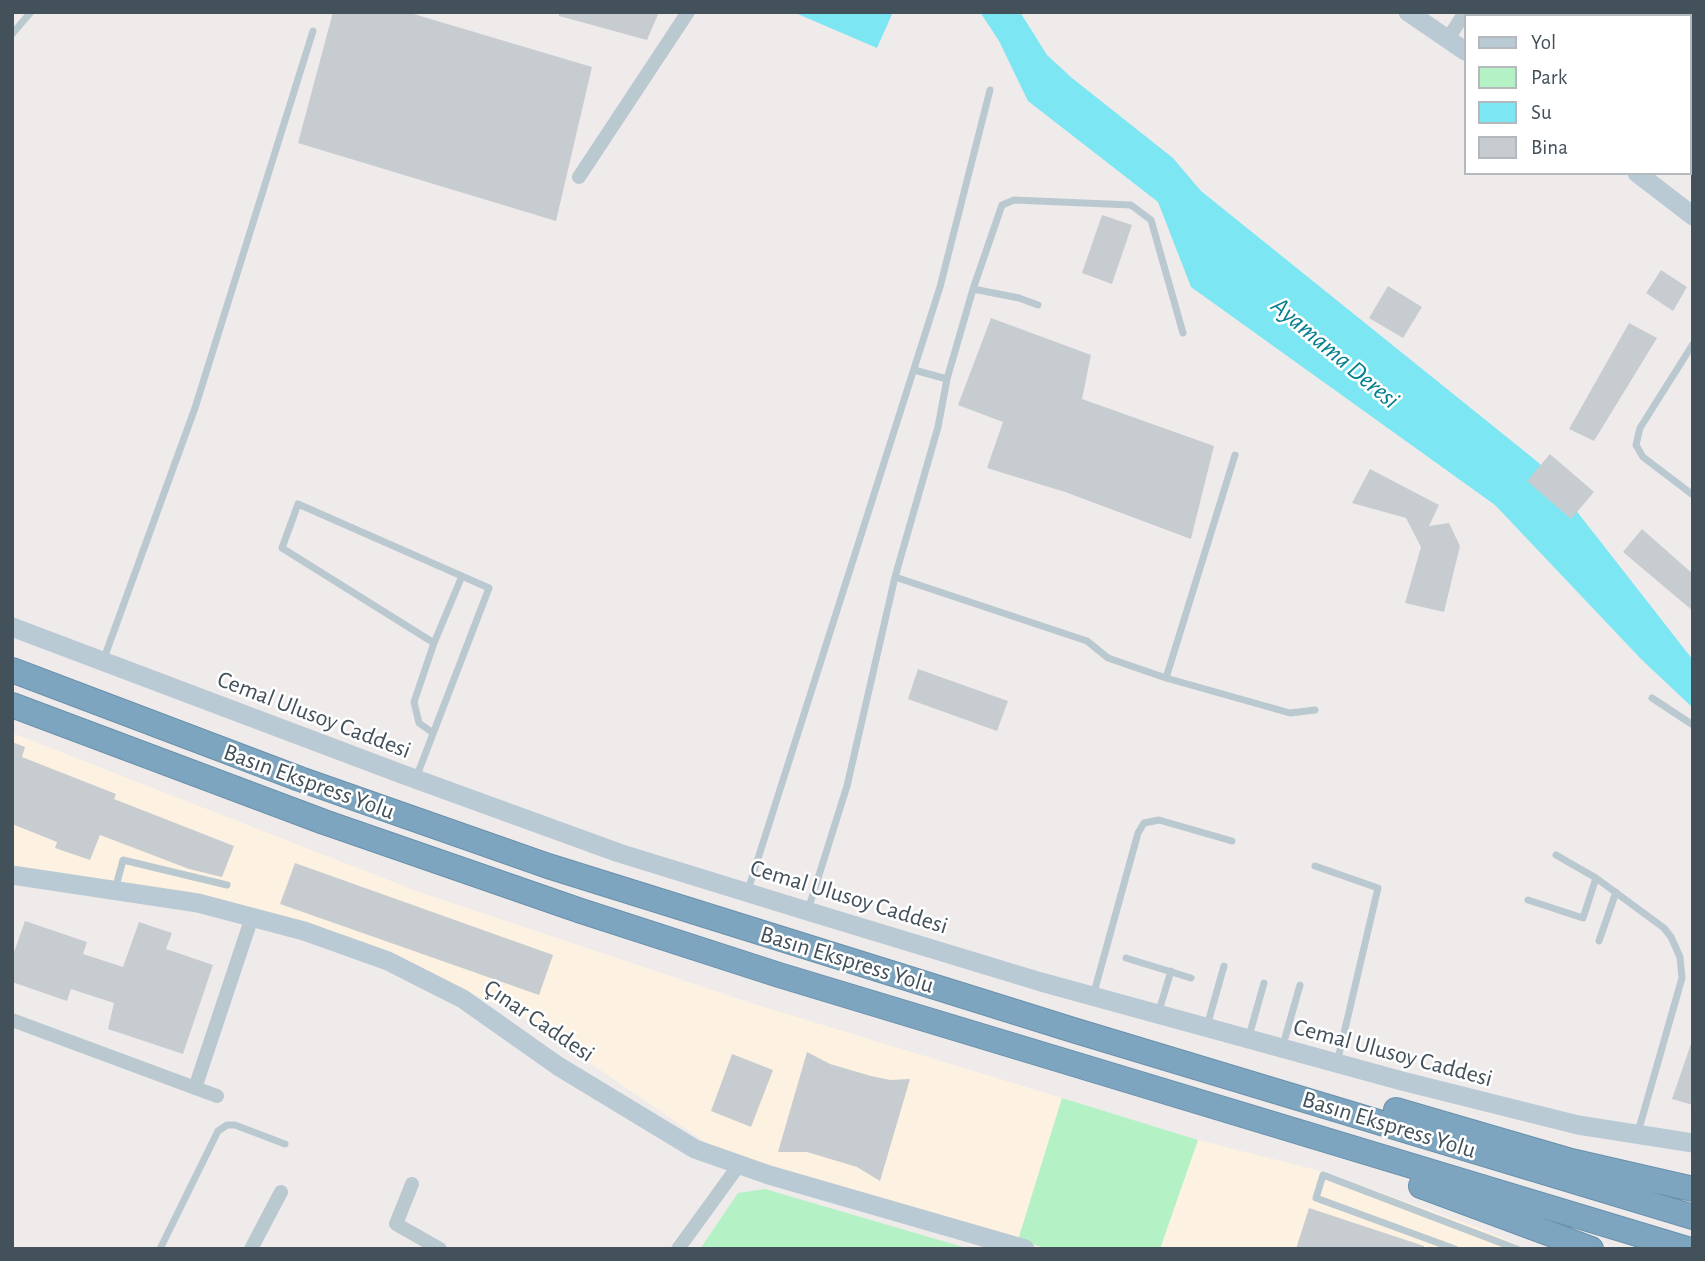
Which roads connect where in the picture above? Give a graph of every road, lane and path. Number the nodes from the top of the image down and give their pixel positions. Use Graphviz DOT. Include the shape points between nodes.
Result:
graph roads {
  1 [pos="31,12"];
  2 [pos="688,12"];
  3 [pos="1408,12"];
  4 [pos="1465,12"];
  5 [pos="313,31"];
  6 [pos="12,34"];
  7 [pos="1448,39"];
  8 [pos="1464,50"];
  9 [pos="990,90"];
  10 [pos="1640,175"];
  11 [pos="579,177"];
  12 [pos="1693,216"];
  13 [pos="973,289"];
  14 [pos="1038,305"];
  15 [pos="1183,333"];
  16 [pos="1693,344"];
  17 [pos="914,370"];
  18 [pos="947,379"];
  19 [pos="1235,455"];
  20 [pos="1693,495"];
  21 [pos="462,576"];
  22 [pos="895,577"];
  23 [pos="12,627"];
  24 [pos="434,643"];
  25 [pos="103,662"];
  26 [pos="12,670"];
  27 [pos="1166,678"];
  28 [pos="1652,698"];
  29 [pos="12,705"];
  30 [pos="1315,710"];
  31 [pos="1693,724"];
  32 [pos="433,733"];
  33 [pos="416,779"];
  34 [pos="1232,841"];
  35 [pos="1556,855"];
  36 [pos="1315,866"];
  37 [pos="12,875"];
  38 [pos="1595,878"];
  39 [pos="227,886"];
  40 [pos="747,891"];
  41 [pos="114,892"];
  42 [pos="1616,892"];
  43 [pos="1528,900"];
  44 [pos="807,911"];
  45 [pos="252,917"];
  46 [pos="1599,940"];
  47 [pos="1126,958"];
  48 [pos="1224,966"];
  49 [pos="1171,971"];
  50 [pos="1191,978"];
  51 [pos="1264,983"];
  52 [pos="1300,985"];
  53 [pos="1093,997"];
  54 [pos="1158,1015"];
  55 [pos="12,1020"];
  56 [pos="1206,1029"];
  57 [pos="1248,1040"];
  58 [pos="1282,1049"];
  59 [pos="1337,1064"];
  60 [pos="195,1088"];
  61 [pos="1277,1091"];
  62 [pos="217,1096"];
  63 [pos="1203,1104"];
  64 [pos="1637,1135"];
  65 [pos="1693,1143"];
  66 [pos="285,1144"];
  67 [pos="739,1165"];
  68 [pos="412,1184"];
  69 [pos="1693,1187"];
  70 [pos="281,1192"];
  71 [pos="1454,1197"];
  72 [pos="1693,1217"];
  73 [pos="160,1249"];
  74 [pos="251,1249"];
  75 [pos="440,1249"];
  76 [pos="678,1249"];
  77 [pos="1025,1249"];
  78 [pos="1455,1249"];
  79 [pos="1517,1249"];
  80 [pos="1560,1249"];
  81 [pos="1591,1249"];
  82 [pos="1687,1249"];
  1 -- 6 [label="lane"];
  2 -- 11 [label="street"];
  3 -- 7 [label="main road"];
  4 -- 7 [label="street"];
  5 -- 25 [label="lane" via="195,408"];
  7 -- 8 [label="main road"];
  9 -- 17 [label="lane"];
  10 -- 12 [label="main road"];
  13 -- 14 [label="lane"];
  13 -- 15 [label="lane" via="1002,205 1014,200 1131,205 1151,220"];
  13 -- 18 [label="lane"];
  16 -- 20 [label="lane" via="1640,428 1636,445 1643,457"];
  17 -- 18 [label="lane"];
  17 -- 40 [label="lane"];
  18 -- 22 [label="lane"];
  19 -- 27 [label="lane"];
  21 -- 24 [label="lane"];
  21 -- 24 [label="lane" via="298,504 282,548"];
  21 -- 32 [label="lane" via="489,588"];
  22 -- 27 [label="lane" via="1087,642 1108,659"];
  22 -- 44 [label="lane" via="847,786"];
  23 -- 25 [label="main road, Cemal Ulusoy Caddesi"];
  24 -- 32 [label="lane" via="414,702 419,723"];
  25 -- 33 [label="main road, Cemal Ulusoy Caddesi"];
  26 -- 61 [label="highway, Basın Ekspress Yolu" via="548,866"];
  27 -- 30 [label="lane" via="1290,713"];
  28 -- 31 [label="lane"];
  29 -- 63 [label="highway, Basın Ekspress Yolu" via="502,884 779,975"];
  32 -- 33 [label="lane"];
  33 -- 40 [label="main road, Cemal Ulusoy Caddesi" via="620,853"];
  34 -- 53 [label="lane" via="1159,820 1144,824"];
  35 -- 38 [label="lane"];
  36 -- 59 [label="lane" via="1378,888"];
  37 -- 41 [label="main road, Çınar Caddesi"];
  38 -- 42 [label="lane"];
  38 -- 43 [label="lane" via="1583,918"];
  39 -- 41 [label="lane" via="122,860"];
  40 -- 44 [label="main road, Cemal Ulusoy Caddesi"];
  41 -- 45 [label="main road, Çınar Caddesi" via="198,903"];
  42 -- 46 [label="lane"];
  42 -- 64 [label="lane" via="1664,928 1676,948 1682,978"];
  44 -- 53 [label="main road, Cemal Ulusoy Caddesi"];
  45 -- 60 [label="street"];
  45 -- 67 [label="main road, Çınar Caddesi" via="388,961 463,999 558,1066 683,1142"];
  47 -- 49 [label="lane"];
  48 -- 56 [label="lane"];
  49 -- 50 [label="lane"];
  49 -- 54 [label="lane"];
  51 -- 57 [label="lane"];
  52 -- 58 [label="lane"];
  53 -- 54 [label="main road, Cemal Ulusoy Caddesi"];
  54 -- 56 [label="main road, Cemal Ulusoy Caddesi"];
  55 -- 60 [label="street"];
  56 -- 57 [label="main road, Cemal Ulusoy Caddesi"];
  57 -- 58 [label="main road, Cemal Ulusoy Caddesi"];
  58 -- 59 [label="main road, Cemal Ulusoy Caddesi"];
  59 -- 64 [label="main road, Cemal Ulusoy Caddesi" via="1578,1125"];
  60 -- 62 [label="street"];
  61 -- 69 [label="highway" via="1365,1102 1622,1174"];
  61 -- 72 [label="highway, Basın Ekspress Yolu"];
  63 -- 71 [label="highway" via="1249,1129"];
  63 -- 82 [label="highway, Basın Ekspress Yolu"];
  64 -- 65 [label="main road, Cemal Ulusoy Caddesi"];
  66 -- 73 [label="lane" via="235,1125 218,1131"];
  67 -- 76 [label="street"];
  67 -- 77 [label="main road, Çınar Caddesi"];
  68 -- 75 [label="street" via="396,1224"];
  70 -- 74 [label="street"];
  71 -- 80 [label="highway"];
  71 -- 81 [label="highway"];
  78 -- 79 [label="lane" via="1316,1198 1323,1175"];
}
